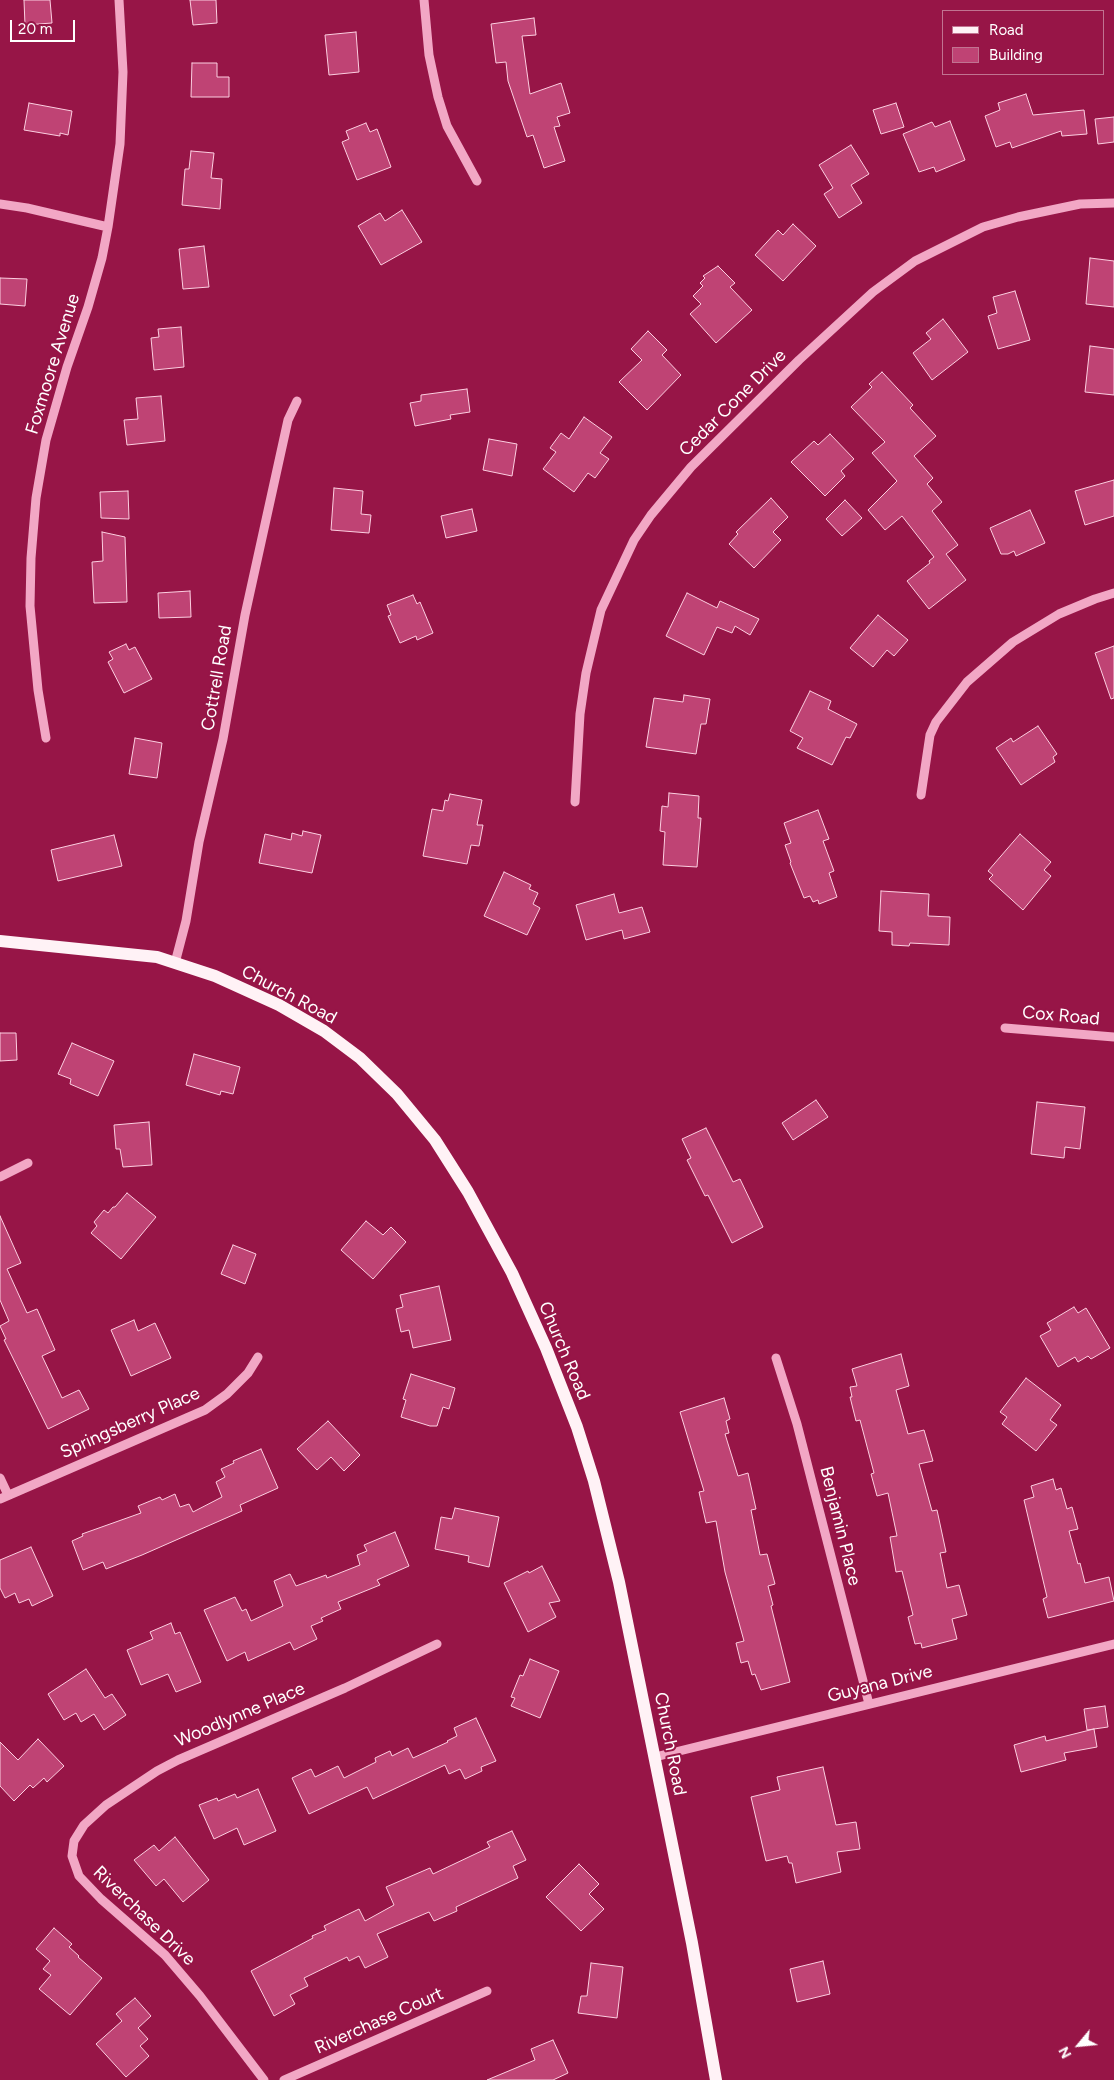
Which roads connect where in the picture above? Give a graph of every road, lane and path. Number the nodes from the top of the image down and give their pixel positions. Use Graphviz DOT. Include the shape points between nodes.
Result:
graph roads {
  1 [pos="119,0"];
  2 [pos="424,0"];
  3 [pos="477,181"];
  4 [pos="1114,203"];
  5 [pos="0,204"];
  6 [pos="108,226"];
  7 [pos="297,401"];
  8 [pos="1114,594"];
  9 [pos="46,738"];
  10 [pos="922,795"];
  11 [pos="574,802"];
  12 [pos="0,941"];
  13 [pos="175,962"];
  14 [pos="1004,1028"];
  15 [pos="1114,1037"];
  16 [pos="28,1163"];
  17 [pos="0,1177"];
  18 [pos="258,1357"];
  19 [pos="776,1358"];
  20 [pos="0,1478"];
  21 [pos="4,1497"];
  22 [pos="437,1644"];
  23 [pos="1114,1644"];
  24 [pos="869,1704"];
  25 [pos="655,1758"];
  26 [pos="74,1841"];
  27 [pos="488,1991"];
  28 [pos="264,2080"];
  29 [pos="284,2080"];
  30 [pos="716,2080"];
  1 -- 6 [label="street, Foxmoore Avenue" via="123,72 120,144"];
  2 -- 3 [label="street" via="429,55 438,97 447,126"];
  4 -- 11 [label="street, Cedar Cone Drive" via="1080,204 1018,216 983,227 915,261 873,292 799,360 691,467 651,514 634,540 601,610 580,714"];
  5 -- 6 [label="street"];
  6 -- 9 [label="street, Foxmoore Avenue" via="88,307 46,440 36,498 30,606"];
  7 -- 13 [label="street, Cottrell Road" via="288,420 245,615 186,921"];
  8 -- 10 [label="street" via="1059,614 1013,642 967,682 936,722 930,735"];
  12 -- 13 [label="main road, Church Road" via="157,957"];
  13 -- 25 [label="main road, Church Road" via="279,1005 324,1031 360,1058 397,1094 434,1140 468,1192 515,1281 577,1427 619,1582"];
  14 -- 15 [label="street, Cox Road"];
  16 -- 17 [label="street"];
  18 -- 21 [label="street, Springsberry Place" via="248,1373 205,1410"];
  19 -- 24 [label="street, Benjamin Place" via="797,1424"];
  20 -- 21 [label="street"];
  22 -- 26 [label="street, Woodlynne Place" via="164,1767 106,1805 84,1825"];
  23 -- 24 [label="street, Guyana Drive"];
  24 -- 25 [label="street, Guyana Drive"];
  25 -- 30 [label="main road, Church Road"];
  26 -- 28 [label="street, Riverchase Drive" via="72,1856 78,1876 164,1955"];
  27 -- 29 [label="street, Riverchase Court"];
}
